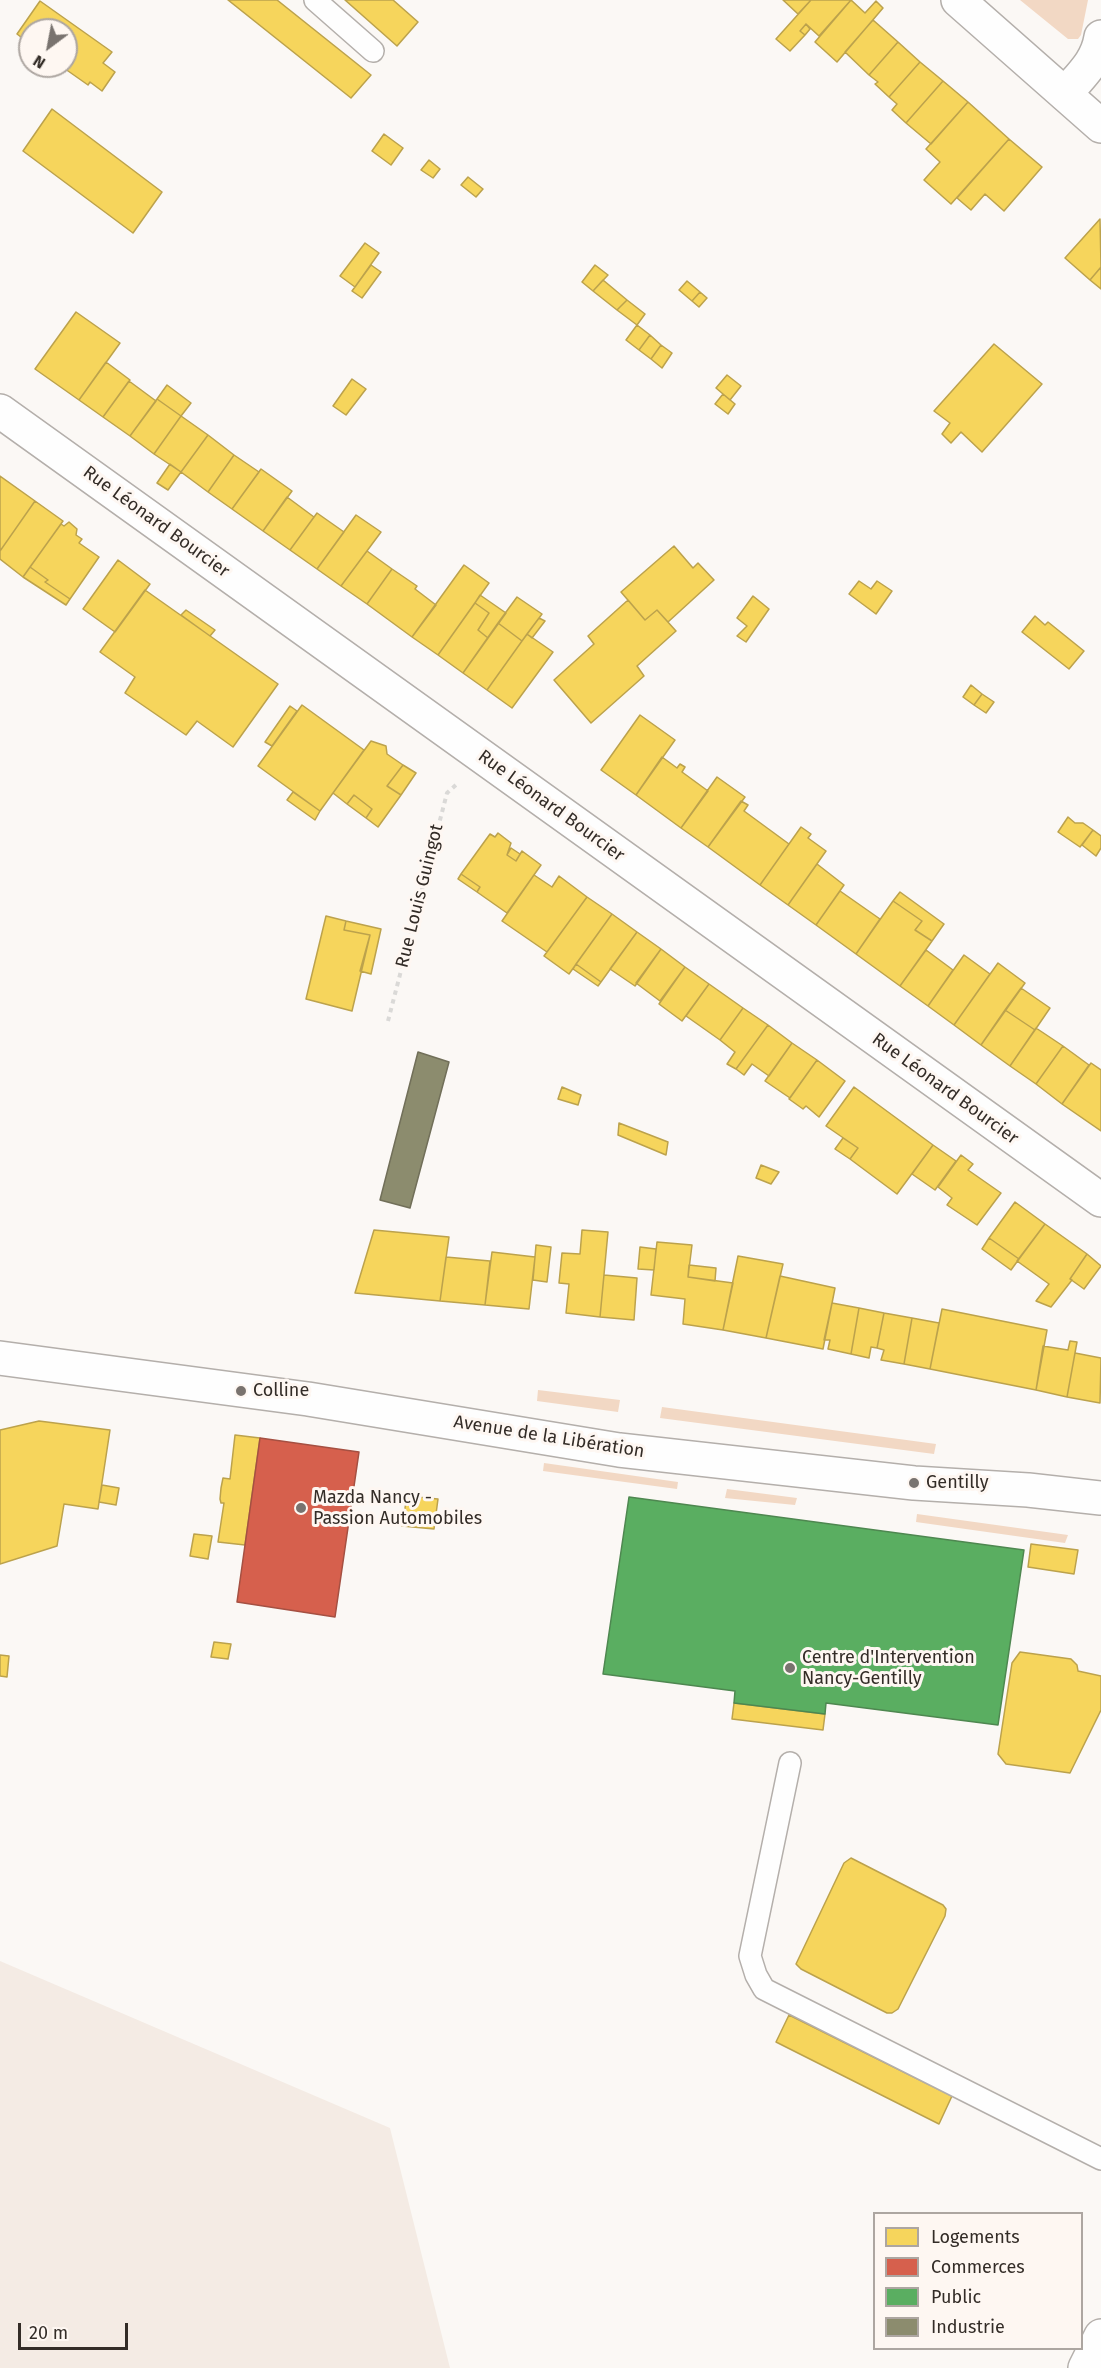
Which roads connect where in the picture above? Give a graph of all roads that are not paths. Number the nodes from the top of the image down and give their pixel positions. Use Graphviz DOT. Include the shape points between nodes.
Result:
graph roads {
  1 [pos="315,0"];
  2 [pos="958,0"];
  3 [pos="1101,37"];
  4 [pos="373,51"];
  5 [pos="1065,94"];
  6 [pos="1101,126"];
  7 [pos="0,411"];
  8 [pos="1101,1200"];
  9 [pos="0,1358"];
  10 [pos="1101,1498"];
  11 [pos="790,1763"];
  12 [pos="1101,2159"];
  13 [pos="1101,2336"];
  14 [pos="1085,2368"];
  1 -- 4 [label="lane"];
  2 -- 5 [label="street"];
  3 -- 5 [label="street" via="1098,52"];
  5 -- 6 [label="street"];
  7 -- 8 [label="street, Rue Léonard Bourcier"];
  9 -- 10 [label="street, Avenue de la Libération" via="308,1399 619,1450 914,1483"];
  11 -- 12 [label="lane" via="750,1956 764,1989"];
  13 -- 14 [label="street"];
}
